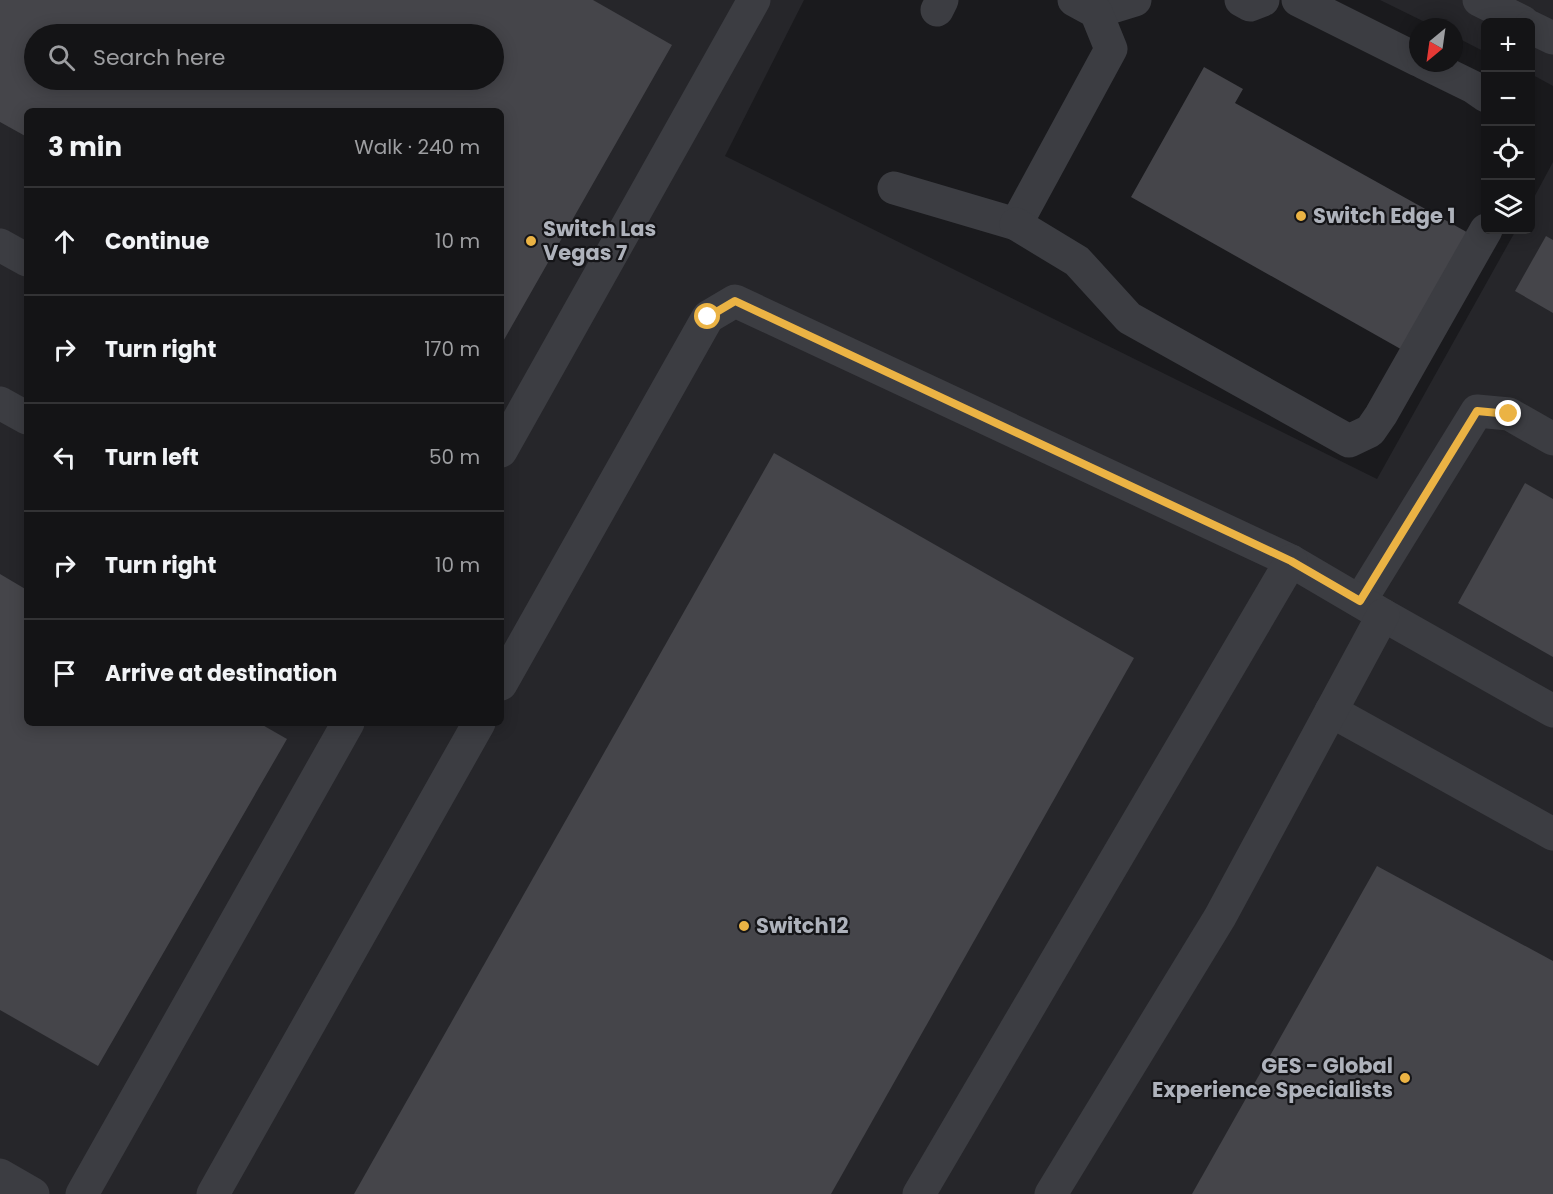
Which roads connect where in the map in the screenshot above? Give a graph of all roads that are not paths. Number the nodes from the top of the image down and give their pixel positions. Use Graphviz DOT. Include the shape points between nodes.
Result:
graph roads {
  1 [pos="754,0"];
  2 [pos="1135,0"];
  3 [pos="1240,0"];
  4 [pos="1263,0"];
  5 [pos="1298,0"];
  6 [pos="1479,0"];
  7 [pos="1085,6"];
  8 [pos="1514,18"];
  9 [pos="1535,29"];
  10 [pos="1553,38"];
  11 [pos="1409,56"];
  12 [pos="1442,72"];
  13 [pos="1481,93"];
  14 [pos="894,188"];
  15 [pos="1016,224"];
  16 [pos="1484,234"];
  17 [pos="0,245"];
  18 [pos="24,258"];
  19 [pos="0,403"];
  20 [pos="24,416"];
  21 [pos="1553,439"];
  22 [pos="504,446"];
  23 [pos="1291,561"];
  24 [pos="1371,608"];
  25 [pos="504,679"];
  26 [pos="1331,711"];
  27 [pos="1553,711"];
  28 [pos="346,726"];
  29 [pos="477,726"];
  30 [pos="1553,834"];
  31 [pos="0,1175"];
  32 [pos="33,1194"];
  33 [pos="82,1194"];
  34 [pos="213,1194"];
  35 [pos="920,1194"];
  36 [pos="1051,1194"];
  1 -- 22 [label="lane"];
  2 -- 7 [label="lane"];
  3 -- 4 [label="lane" via="1250,5"];
  5 -- 11 [label="lane"];
  6 -- 8 [label="lane"];
  7 -- 15 [label="lane" via="1111,49"];
  9 -- 10 [label="lane"];
  12 -- 13 [label="lane"];
  14 -- 15 [label="lane"];
  15 -- 16 [label="lane" via="1077,261 1129,318 1349,441 1370,431 1381,415"];
  17 -- 18 [label="lane"];
  19 -- 20 [label="lane"];
  21 -- 24 [label="lane" via="1509,414 1477,411"];
  23 -- 24 [label="lane"];
  23 -- 25 [label="lane" via="735,301 708,317"];
  23 -- 35 [label="lane"];
  24 -- 26 [label="lane"];
  24 -- 27 [label="lane"];
  26 -- 30 [label="lane"];
  26 -- 36 [label="lane" via="1220,917"];
  28 -- 33 [label="lane"];
  29 -- 34 [label="lane"];
  31 -- 32 [label="lane"];
}
